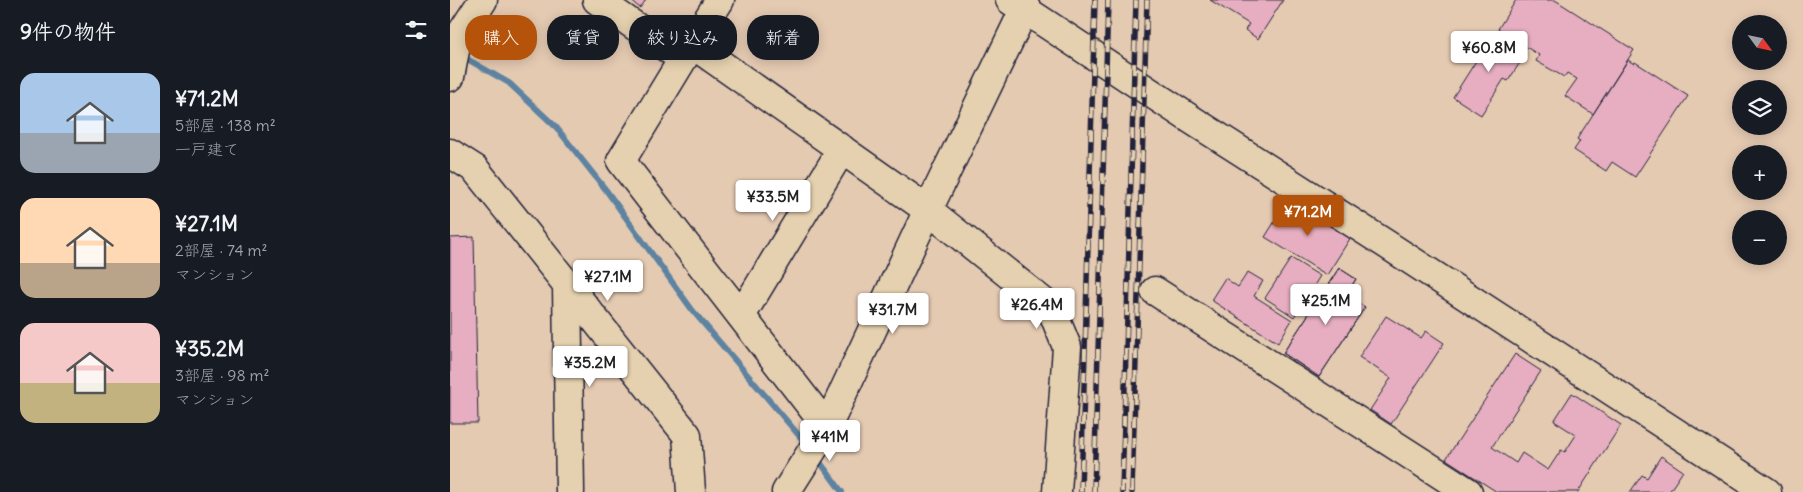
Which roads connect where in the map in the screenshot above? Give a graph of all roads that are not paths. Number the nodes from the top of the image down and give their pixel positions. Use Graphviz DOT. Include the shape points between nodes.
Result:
graph roads {
  1 [pos="484,0"];
  2 [pos="597,0"];
  3 [pos="720,0"];
  4 [pos="1019,3"];
  5 [pos="711,15"];
  6 [pos="629,18"];
  7 [pos="453,59"];
  8 [pos="683,60"];
  9 [pos="701,60"];
  10 [pos="842,149"];
  11 [pos="450,153"];
  12 [pos="928,210"];
  13 [pos="568,285"];
  14 [pos="1155,291"];
  15 [pos="741,316"];
  16 [pos="817,443"];
  17 [pos="570,492"];
  18 [pos="691,492"];
  19 [pos="786,492"];
  20 [pos="1056,492"];
  21 [pos="1468,492"];
  22 [pos="1767,492"];
  1 -- 7 [label="street"];
  2 -- 6 [label="street"];
  3 -- 5 [label="street"];
  4 -- 12 [label="street"];
  4 -- 22 [label="street" via="1192,120"];
  8 -- 15 [label="street" via="622,161"];
  9 -- 10 [label="street"];
  10 -- 12 [label="street"];
  10 -- 15 [label="street"];
  11 -- 13 [label="street" via="475,169"];
  12 -- 16 [label="street"];
  12 -- 20 [label="street" via="1051,308 1067,347"];
  13 -- 17 [label="street"];
  13 -- 18 [label="street" via="687,435"];
  14 -- 21 [label="street"];
  15 -- 16 [label="street"];
  16 -- 19 [label="street"];
}
